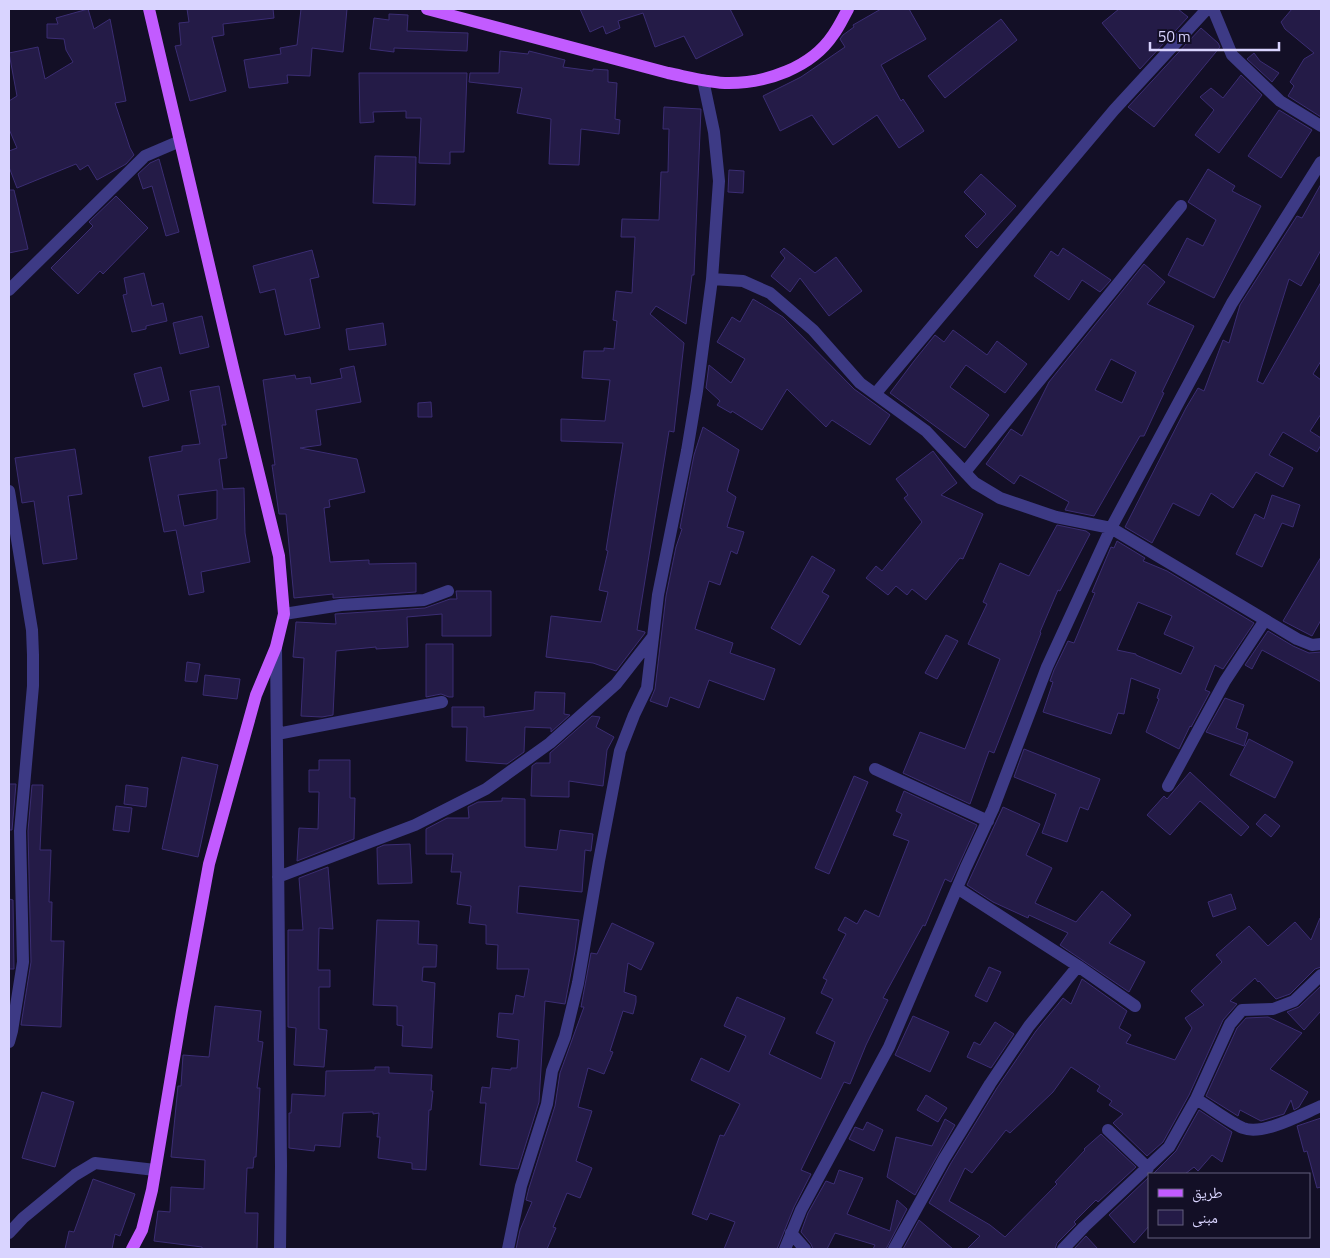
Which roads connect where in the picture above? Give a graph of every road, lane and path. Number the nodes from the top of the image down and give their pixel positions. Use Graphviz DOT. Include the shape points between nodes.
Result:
graph roads {
  1 [pos="149,9"];
  2 [pos="427,9"];
  3 [pos="848,9"];
  4 [pos="1208,9"];
  5 [pos="1213,9"];
  6 [pos="703,80"];
  7 [pos="1321,126"];
  8 [pos="180,141"];
  9 [pos="1321,162"];
  10 [pos="1181,206"];
  11 [pos="712,279"];
  12 [pos="9,290"];
  13 [pos="876,394"];
  14 [pos="965,472"];
  15 [pos="9,491"];
  16 [pos="1110,528"];
  17 [pos="448,591"];
  18 [pos="284,614"];
  19 [pos="1265,620"];
  20 [pos="652,638"];
  21 [pos="1321,644"];
  22 [pos="276,647"];
  23 [pos="442,702"];
  24 [pos="277,734"];
  25 [pos="875,769"];
  26 [pos="1168,786"];
  27 [pos="988,821"];
  28 [pos="278,877"];
  29 [pos="957,888"];
  30 [pos="1078,966"];
  31 [pos="1321,975"];
  32 [pos="1135,1006"];
  33 [pos="9,1042"];
  34 [pos="1196,1098"];
  35 [pos="1321,1106"];
  36 [pos="1108,1130"];
  37 [pos="1148,1168"];
  38 [pos="155,1170"];
  39 [pos="9,1233"];
  40 [pos="791,1234"];
  41 [pos="132,1249"];
  42 [pos="280,1249"];
  43 [pos="508,1249"];
  44 [pos="785,1249"];
  45 [pos="805,1249"];
  46 [pos="894,1249"];
  47 [pos="1063,1249"];
  1 -- 8 [label="main road"];
  2 -- 6 [label="main road"];
  3 -- 6 [label="main road" via="832,37 813,56 789,71 728,83"];
  4 -- 13 [label="street" via="1114,110"];
  5 -- 7 [label="street" via="1232,55 1280,102"];
  6 -- 11 [label="street" via="714,132 719,181"];
  8 -- 12 [label="street" via="145,156"];
  8 -- 18 [label="main road" via="279,556"];
  9 -- 16 [label="street" via="1232,303"];
  10 -- 14 [label="street"];
  11 -- 13 [label="street" via="743,281 770,293 814,330 860,382"];
  11 -- 20 [label="street" via="698,391"];
  13 -- 14 [label="street" via="926,431"];
  14 -- 16 [label="street" via="975,483 1000,498 1056,517"];
  15 -- 33 [label="street" via="32,630 33,655 20,831 23,962"];
  16 -- 19 [label="street"];
  16 -- 27 [label="street" via="1047,667"];
  17 -- 18 [label="street" via="424,600 341,605"];
  18 -- 22 [label="main road"];
  19 -- 21 [label="street" via="1297,639 1312,645"];
  19 -- 26 [label="street" via="1225,681"];
  20 -- 28 [label="street" via="616,684 550,743 486,789 415,825"];
  20 -- 43 [label="street" via="647,688 620,751 578,983 565,1037 552,1071 547,1104 522,1186"];
  22 -- 24 [label="street"];
  22 -- 38 [label="main road" via="256,695 209,864"];
  23 -- 24 [label="street"];
  24 -- 28 [label="street"];
  25 -- 27 [label="street"];
  27 -- 29 [label="street"];
  28 -- 42 [label="street"];
  29 -- 30 [label="street"];
  29 -- 40 [label="street" via="889,1047 817,1179"];
  30 -- 32 [label="street"];
  30 -- 46 [label="street" via="1029,1026 990,1084"];
  31 -- 34 [label="street" via="1294,1001 1273,1009 1242,1010 1230,1024"];
  34 -- 35 [label="street" via="1243,1128 1255,1130 1271,1127"];
  34 -- 37 [label="street" via="1169,1147"];
  36 -- 37 [label="street"];
  37 -- 47 [label="street"];
  38 -- 39 [label="street" via="95,1164 68,1181"];
  38 -- 41 [label="main road" via="142,1230"];
  40 -- 44 [label="street"];
  40 -- 45 [label="street"];
}
